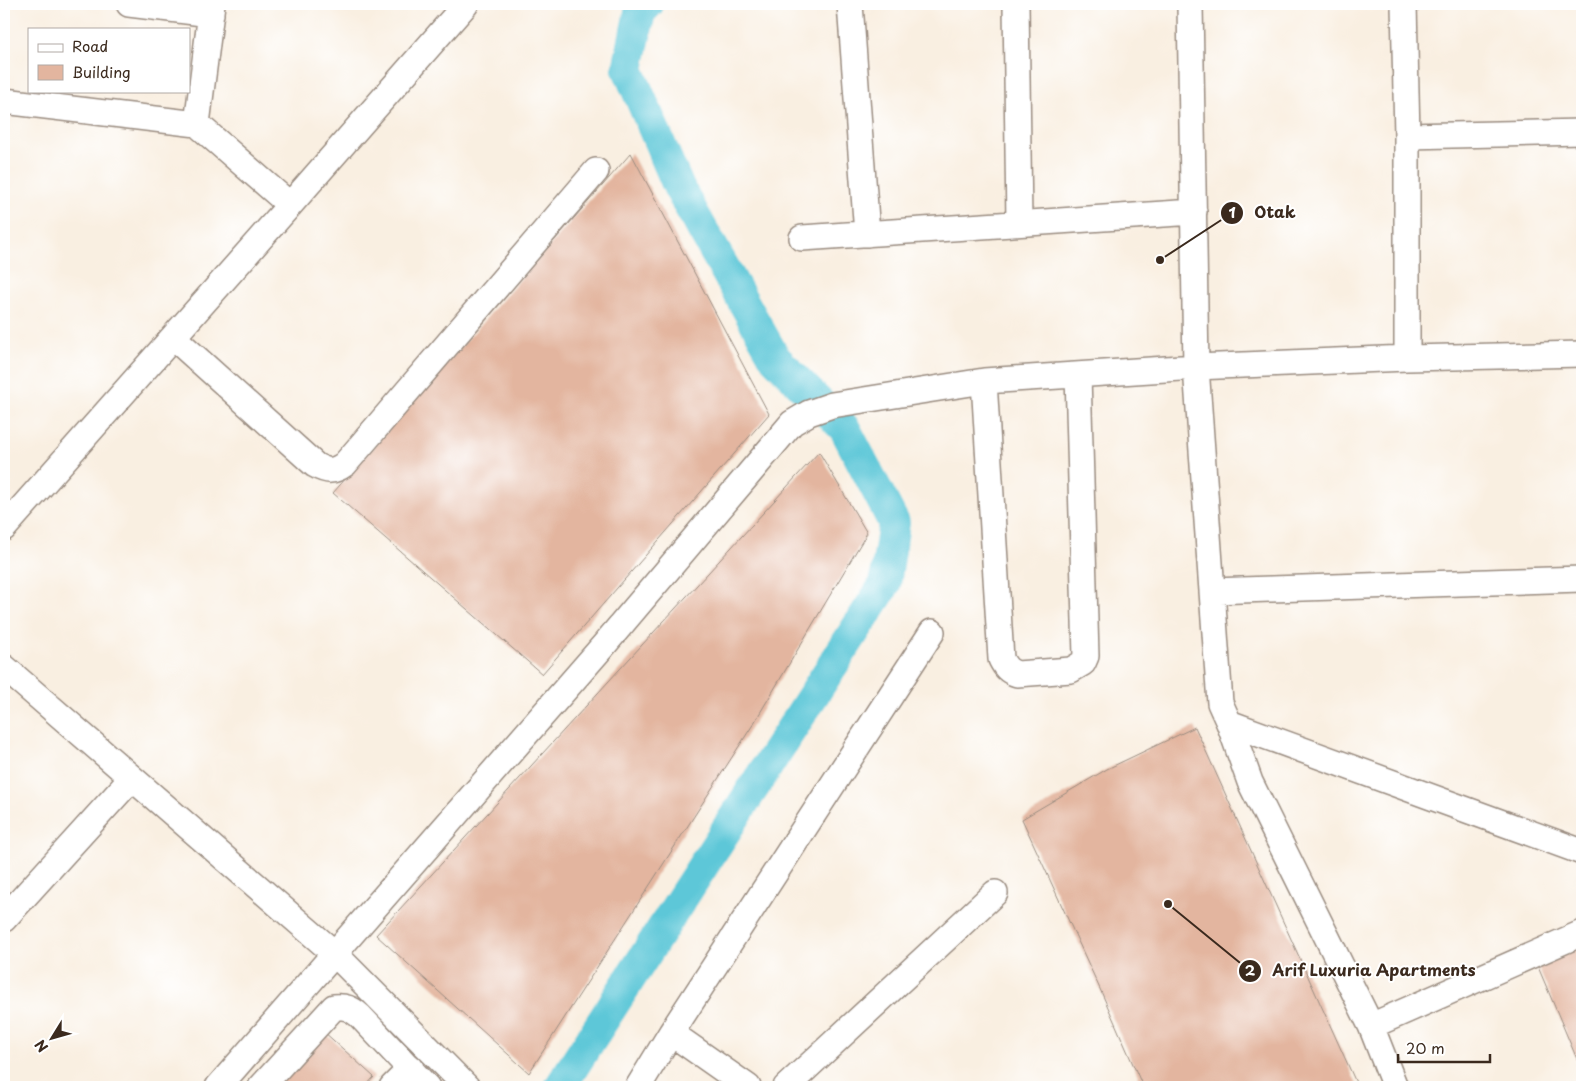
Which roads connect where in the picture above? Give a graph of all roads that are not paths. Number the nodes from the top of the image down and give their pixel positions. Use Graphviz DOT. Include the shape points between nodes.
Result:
graph roads {
  1 [pos="129,4"];
  2 [pos="466,4"];
  3 [pos="850,4"];
  4 [pos="1016,4"];
  5 [pos="1190,4"];
  6 [pos="1404,4"];
  7 [pos="211,9"];
  8 [pos="4,101"];
  9 [pos="197,124"];
  10 [pos="1582,132"];
  11 [pos="1408,136"];
  12 [pos="596,171"];
  13 [pos="290,205"];
  14 [pos="1194,212"];
  15 [pos="1019,224"];
  16 [pos="866,234"];
  17 [pos="802,238"];
  18 [pos="173,338"];
  19 [pos="1582,354"];
  20 [pos="1407,358"];
  21 [pos="1196,367"];
  22 [pos="1078,375"];
  23 [pos="984,381"];
  24 [pos="4,528"];
  25 [pos="1582,579"];
  26 [pos="1212,591"];
  27 [pos="932,632"];
  28 [pos="4,667"];
  29 [pos="1230,723"];
  30 [pos="132,778"];
  31 [pos="1582,852"];
  32 [pos="995,893"];
  33 [pos="4,919"];
  34 [pos="1582,933"];
  35 [pos="334,954"];
  36 [pos="1371,1026"];
  37 [pos="672,1033"];
  38 [pos="411,1068"];
  39 [pos="218,1087"];
  40 [pos="261,1087"];
  41 [pos="392,1087"];
  42 [pos="428,1087"];
  43 [pos="467,1087"];
  44 [pos="638,1087"];
  45 [pos="748,1087"];
  46 [pos="786,1087"];
  47 [pos="1395,1087"];
  1 -- 7 [label="street"];
  2 -- 13 [label="street"];
  3 -- 16 [label="street"];
  4 -- 15 [label="street"];
  5 -- 14 [label="street"];
  6 -- 11 [label="street"];
  7 -- 9 [label="street"];
  8 -- 9 [label="street"];
  9 -- 13 [label="street"];
  10 -- 11 [label="street"];
  11 -- 20 [label="street"];
  12 -- 18 [label="street" via="345,464 336,470 326,471 315,464"];
  13 -- 18 [label="street"];
  14 -- 15 [label="street"];
  14 -- 21 [label="street"];
  15 -- 16 [label="street"];
  16 -- 17 [label="street"];
  18 -- 24 [label="street"];
  19 -- 20 [label="street"];
  20 -- 21 [label="street"];
  21 -- 22 [label="street"];
  21 -- 26 [label="street"];
  22 -- 23 [label="street"];
  22 -- 23 [label="street" via="1086,656 1083,663 1071,670 1017,674 1005,667 1001,659"];
  23 -- 35 [label="street" via="820,409 792,423 610,638"];
  25 -- 26 [label="street"];
  26 -- 29 [label="street" via="1220,704"];
  27 -- 37 [label="street"];
  28 -- 30 [label="street"];
  29 -- 31 [label="street"];
  29 -- 36 [label="street" via="1250,782"];
  30 -- 33 [label="street"];
  30 -- 35 [label="street"];
  32 -- 46 [label="street"];
  34 -- 36 [label="street"];
  35 -- 39 [label="street"];
  35 -- 43 [label="street"];
  36 -- 47 [label="street"];
  37 -- 44 [label="street"];
  37 -- 45 [label="street"];
  38 -- 40 [label="street" via="352,1008 334,1006"];
  38 -- 41 [label="street"];
  38 -- 42 [label="street"];
}
